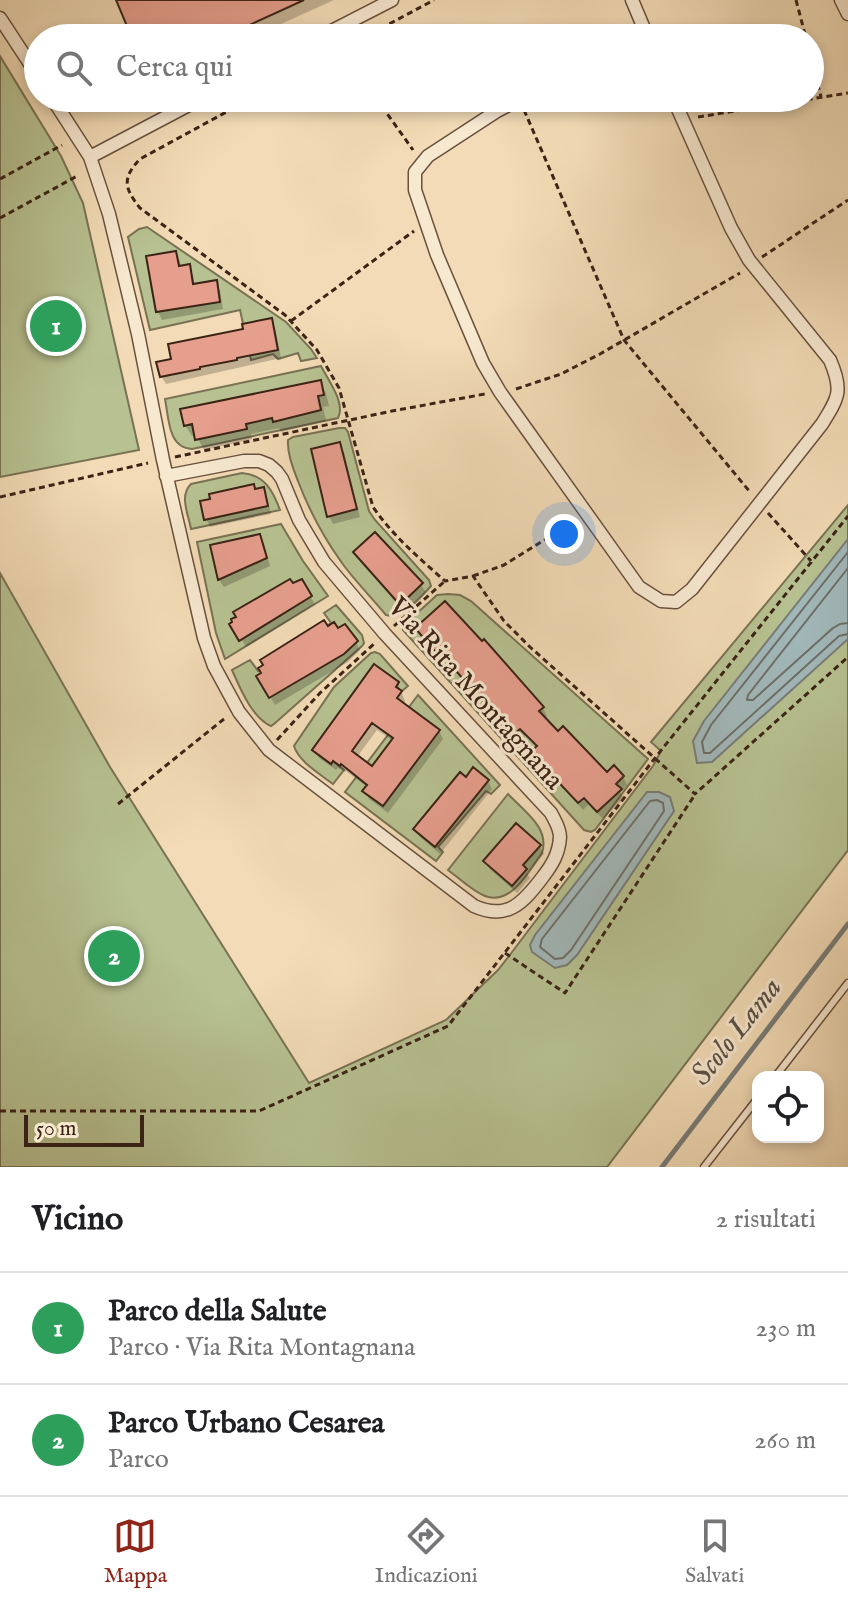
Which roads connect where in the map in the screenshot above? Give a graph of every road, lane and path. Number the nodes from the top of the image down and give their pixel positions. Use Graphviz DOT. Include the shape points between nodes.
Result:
graph roads {
  1 [pos="392,0"];
  2 [pos="434,0"];
  3 [pos="632,0"];
  4 [pos="796,0"];
  5 [pos="841,0"];
  6 [pos="848,14"];
  7 [pos="0,18"];
  8 [pos="345,24"];
  9 [pos="389,24"];
  10 [pos="642,24"];
  11 [pos="802,24"];
  12 [pos="24,55"];
  13 [pos="848,93"];
  14 [pos="824,97"];
  15 [pos="61,112"];
  16 [pos="175,112"];
  17 [pos="226,112"];
  18 [pos="386,112"];
  19 [pos="495,112"];
  20 [pos="526,112"];
  21 [pos="679,112"];
  22 [pos="726,112"];
  23 [pos="682,119"];
  24 [pos="62,145"];
  25 [pos="90,157"];
  26 [pos="422,163"];
  27 [pos="79,175"];
  28 [pos="0,179"];
  29 [pos="848,200"];
  30 [pos="0,218"];
  31 [pos="426,222"];
  32 [pos="752,264"];
  33 [pos="291,321"];
  34 [pos="624,340"];
  35 [pos="500,392"];
  36 [pos="349,420"];
  37 [pos="174,457"];
  38 [pos="155,462"];
  39 [pos="166,476"];
  40 [pos="0,497"];
  41 [pos="760,503"];
  42 [pos="587,514"];
  43 [pos="812,562"];
  44 [pos="473,576"];
  45 [pos="445,581"];
  46 [pos="395,625"];
  47 [pos="378,640"];
  48 [pos="848,657"];
  49 [pos="224,719"];
  50 [pos="277,740"];
  51 [pos="695,794"];
  52 [pos="118,804"];
  53 [pos="505,953"];
  54 [pos="848,983"];
  55 [pos="780,1071"];
  56 [pos="752,1106"];
  57 [pos="704,1167"];
  1 -- 8 [label="street"];
  2 -- 9 [label="path"];
  3 -- 10 [label="street"];
  4 -- 11 [label="path"];
  5 -- 6 [label="street"];
  7 -- 12 [label="street"];
  13 -- 14 [label="path"];
  15 -- 25 [label="street, Via Rita Montagnana"];
  16 -- 25 [label="street"];
  17 -- 33 [label="path" via="140,159 126,185 140,208"];
  18 -- 26 [label="path"];
  19 -- 26 [label="street"];
  20 -- 34 [label="path"];
  21 -- 23 [label="street"];
  22 -- 23 [label="path"];
  23 -- 32 [label="street"];
  24 -- 28 [label="path"];
  25 -- 39 [label="street, Via Rita Montagnana" via="138,334"];
  26 -- 31 [label="street" via="415,172 415,190"];
  27 -- 30 [label="path"];
  29 -- 32 [label="path"];
  31 -- 33 [label="path"];
  31 -- 35 [label="street" via="483,363"];
  32 -- 34 [label="path"];
  32 -- 41 [label="street" via="830,360 838,379 837,401"];
  33 -- 36 [label="path" via="329,369"];
  34 -- 35 [label="path" via="561,374"];
  34 -- 41 [label="path"];
  35 -- 36 [label="path"];
  35 -- 42 [label="street"];
  36 -- 37 [label="path"];
  36 -- 45 [label="path" via="373,507"];
  38 -- 40 [label="path"];
  39 -- 39 [label="street, Via Rita Montagnana" via="214,666 239,712 269,750 474,906 502,911 527,898 558,852 560,834 551,813 324,562 277,472 259,461 244,461"];
  41 -- 42 [label="street" via="676,602 661,601 639,587"];
  41 -- 43 [label="path"];
  42 -- 44 [label="path" via="504,565"];
  44 -- 45 [label="path"];
  44 -- 51 [label="path" via="512,630"];
  45 -- 46 [label="path"];
  47 -- 50 [label="path"];
  48 -- 51 [label="path"];
  49 -- 52 [label="path"];
  51 -- 53 [label="path" via="565,993"];
  54 -- 55 [label="lane"];
  56 -- 57 [label="lane"];
}
